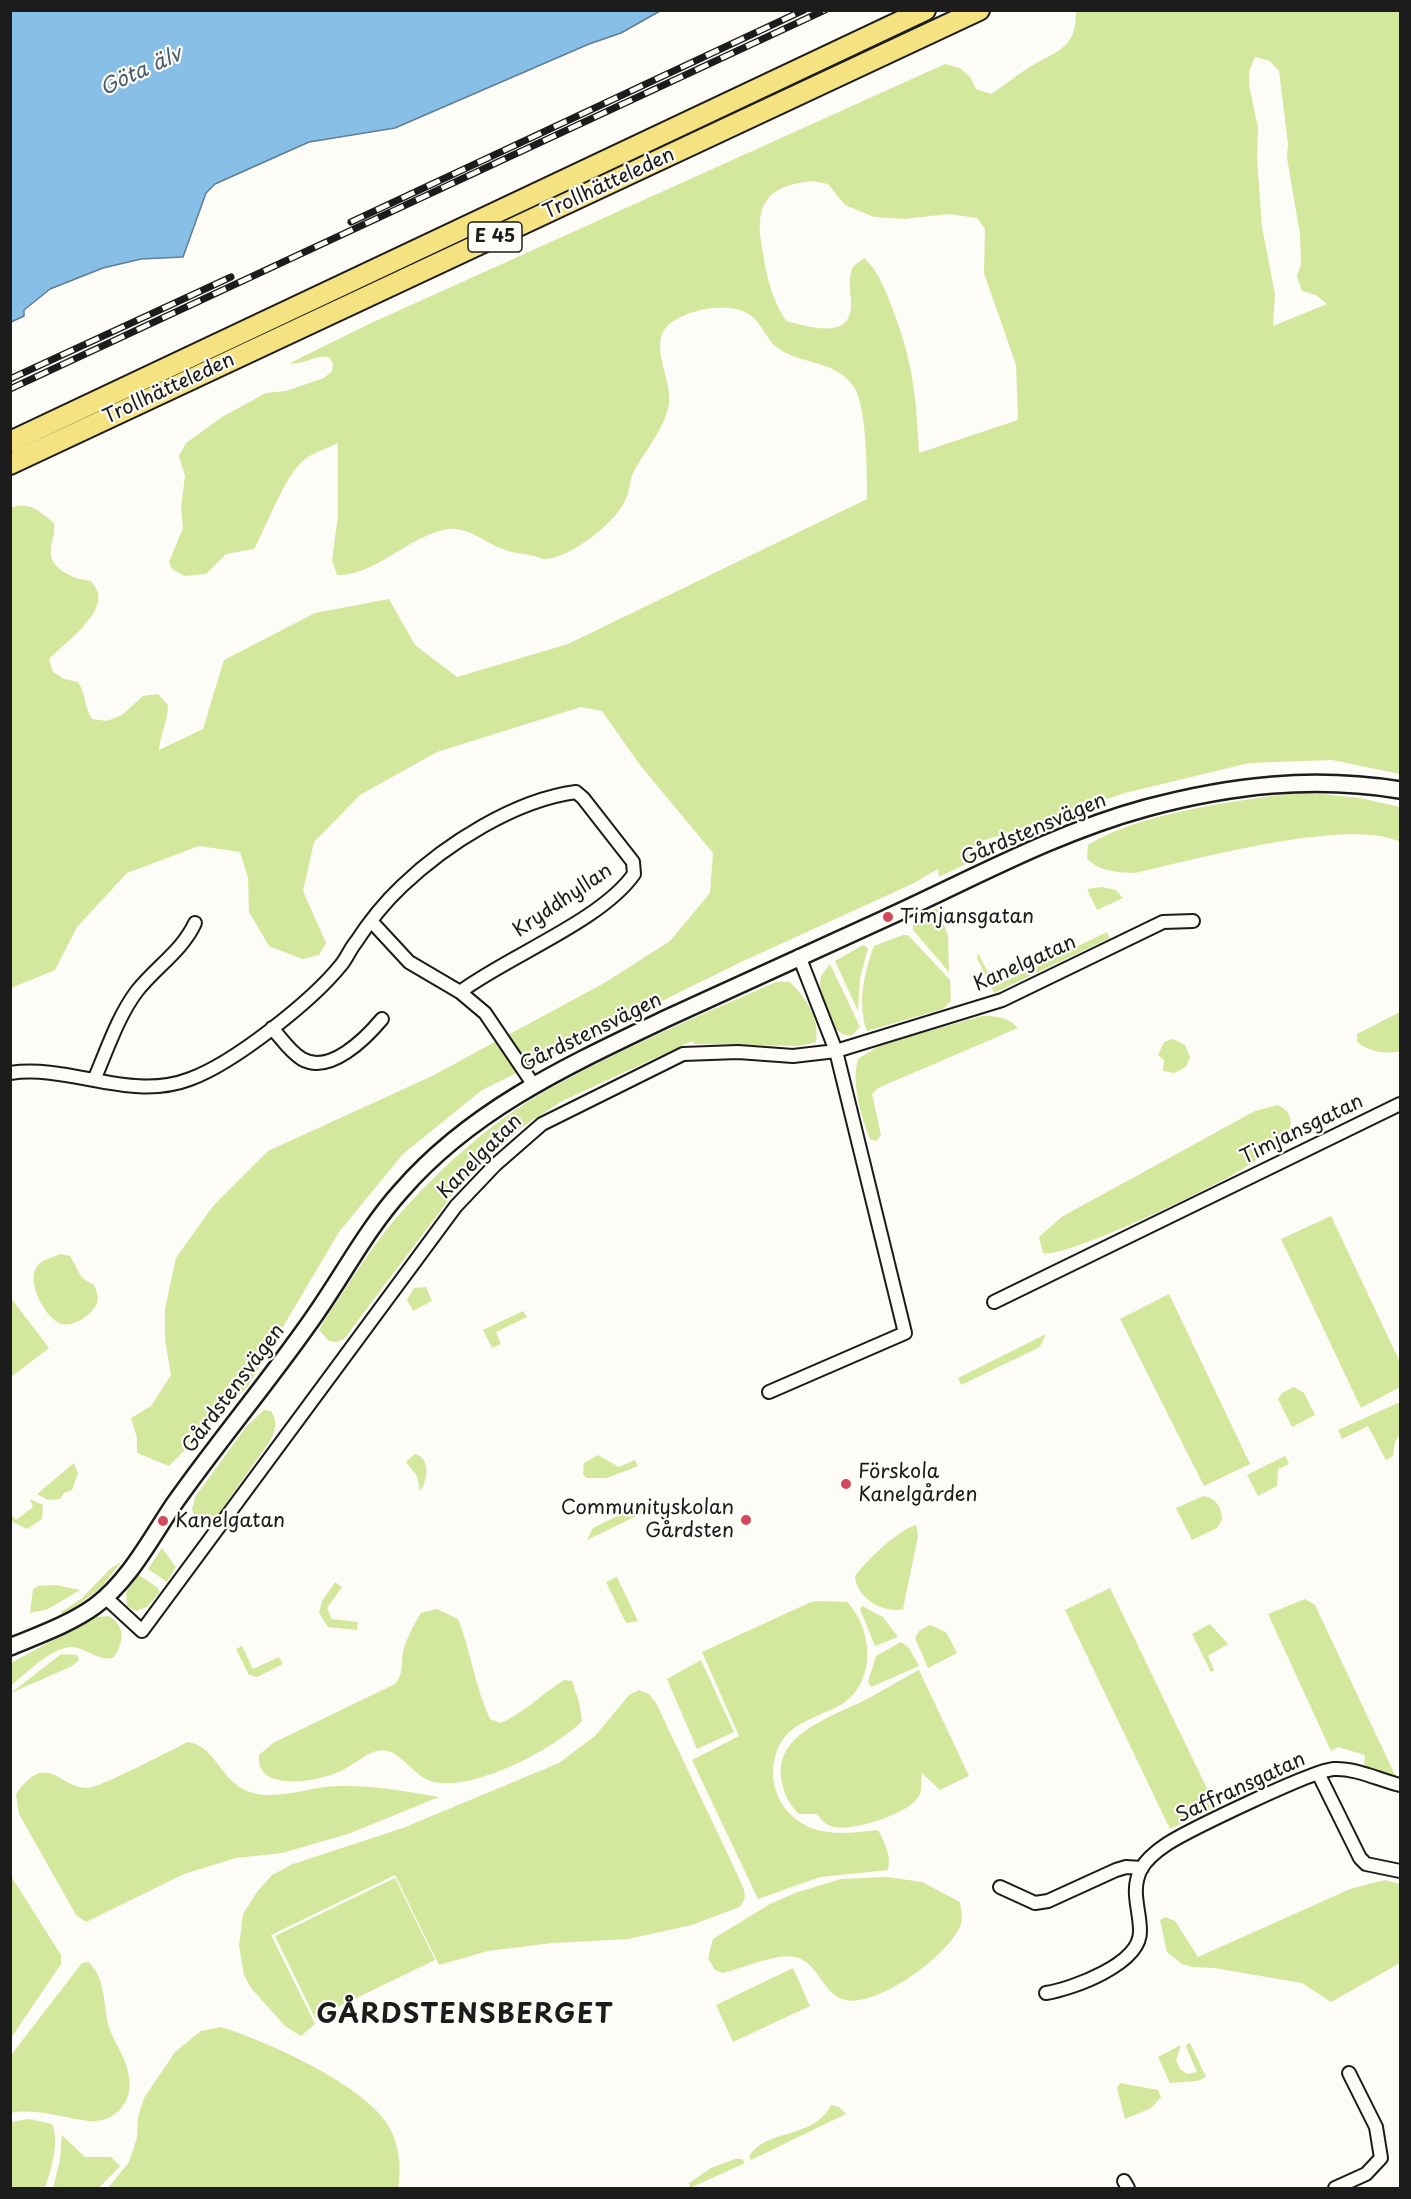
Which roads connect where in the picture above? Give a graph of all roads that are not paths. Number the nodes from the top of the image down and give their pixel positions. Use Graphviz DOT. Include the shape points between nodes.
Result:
graph roads {
  1 [pos="925,10"];
  2 [pos="980,10"];
  3 [pos="10,442"];
  4 [pos="10,464"];
  5 [pos="1401,790"];
  6 [pos="371,921"];
  7 [pos="1193,921"];
  8 [pos="195,923"];
  9 [pos="799,956"];
  10 [pos="460,992"];
  11 [pos="382,1019"];
  12 [pos="272,1028"];
  13 [pos="836,1051"];
  14 [pos="10,1073"];
  15 [pos="94,1080"];
  16 [pos="533,1084"];
  17 [pos="1401,1104"];
  18 [pos="994,1302"];
  19 [pos="770,1392"];
  20 [pos="105,1597"];
  21 [pos="10,1647"];
  22 [pos="1318,1773"];
  23 [pos="1401,1785"];
  24 [pos="1142,1868"];
  25 [pos="1401,1871"];
  26 [pos="1000,1887"];
  27 [pos="1046,1993"];
  28 [pos="1349,2073"];
  29 [pos="1335,2188"];
  1 -- 3 [label="highway, Trollhätteleden / E 45"];
  2 -- 4 [label="highway, Trollhätteleden / E 45"];
  5 -- 9 [label="street, Gårdstensvägen" via="1282,782 1144,809 1029,852"];
  6 -- 10 [label="street" via="409,962"];
  6 -- 10 [label="street, Kryddhyllan" via="402,886 476,830 503,815 576,792 633,862 634,874 603,903 562,931"];
  6 -- 12 [label="street, Kryddhyllan" via="344,962 315,995"];
  7 -- 13 [label="street, Kanelgatan" via="1162,922 1002,1000"];
  8 -- 15 [label="street" via="187,940 135,993"];
  9 -- 13 [label="street"];
  9 -- 16 [label="street, Gårdstensvägen"];
  10 -- 16 [label="street" via="499,1031"];
  11 -- 12 [label="street" via="368,1035 328,1061 312,1062 292,1050"];
  12 -- 15 [label="street, Kryddhyllan" via="190,1080 126,1087"];
  13 -- 19 [label="street" via="905,1333"];
  13 -- 20 [label="street, Kanelgatan" via="793,1056 683,1054 542,1124 456,1206 142,1631"];
  14 -- 15 [label="street, Kryddhyllan" via="53,1072"];
  16 -- 20 [label="street, Gårdstensvägen" via="472,1124 398,1193 290,1351"];
  17 -- 18 [label="street, Timjansgatan"];
  20 -- 21 [label="street, Gårdstensvägen" via="79,1616"];
  22 -- 23 [label="street, Saffransgatan" via="1333,1769"];
  22 -- 24 [label="street, Saffransgatan" via="1170,1842"];
  22 -- 25 [label="street" via="1360,1858 1366,1864"];
  24 -- 26 [label="street" via="1126,1867 1035,1903"];
  24 -- 27 [label="street" via="1136,1887 1140,1931 1135,1948 1088,1982"];
  28 -- 29 [label="street" via="1376,2127 1381,2158 1366,2174"];
}
